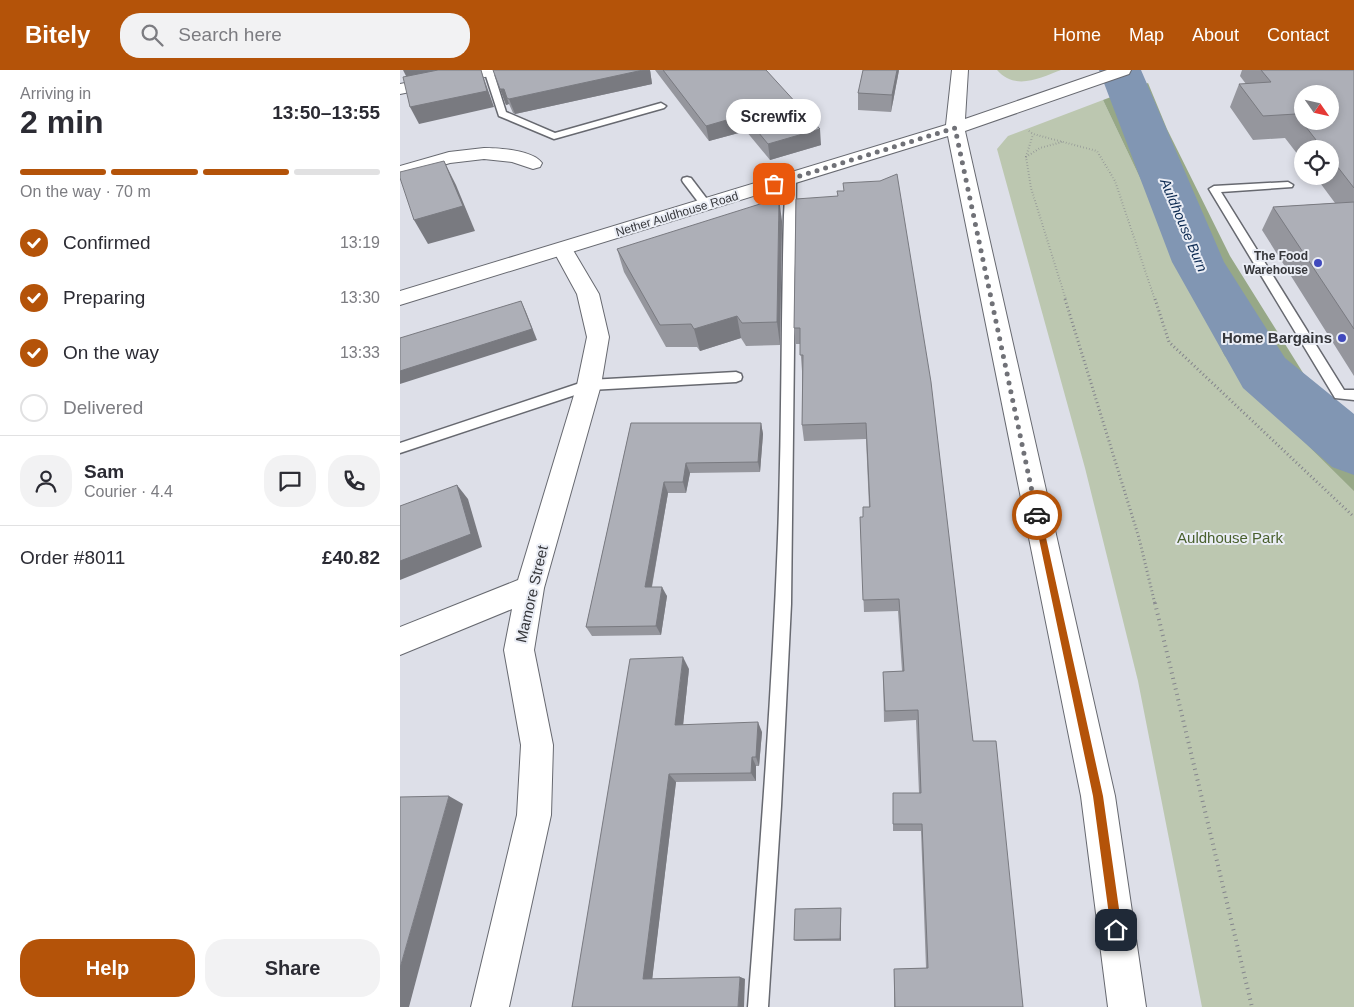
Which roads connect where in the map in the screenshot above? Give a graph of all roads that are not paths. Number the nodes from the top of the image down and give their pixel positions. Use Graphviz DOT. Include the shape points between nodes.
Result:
graph roads {
  1 [pos="960,70"];
  2 [pos="1123,70"];
  3 [pos="491,71"];
  4 [pos="400,89"];
  5 [pos="660,106"];
  6 [pos="955,128"];
  7 [pos="533,163"];
  8 [pos="400,172"];
  9 [pos="791,178"];
  10 [pos="687,180"];
  11 [pos="1288,184"];
  12 [pos="706,205"];
  13 [pos="563,250"];
  14 [pos="400,298"];
  15 [pos="736,377"];
  16 [pos="589,386"];
  17 [pos="1354,395"];
  18 [pos="400,448"];
  19 [pos="530,588"];
  20 [pos="400,642"];
  21 [pos="490,1007"];
  22 [pos="758,1007"];
  23 [pos="1127,1007"];
  1 -- 6 [label="street"];
  2 -- 6 [label="street, Nether Auldhouse Road"];
  3 -- 4 [label="street"];
  3 -- 5 [label="lane" via="502,114 554,136"];
  6 -- 9 [label="street, Nether Auldhouse Road"];
  6 -- 23 [label="street" via="1098,796"];
  7 -- 8 [label="street" via="490,152 443,159"];
  9 -- 12 [label="street, Nether Auldhouse Road"];
  9 -- 22 [label="lane" via="786,510 776,757"];
  10 -- 12 [label="lane"];
  11 -- 17 [label="lane" via="1214,190 1340,395"];
  12 -- 13 [label="street, Nether Auldhouse Road"];
  13 -- 14 [label="street, Nether Auldhouse Road"];
  13 -- 16 [label="street, Mamore Street" via="588,294 598,337"];
  15 -- 16 [label="lane"];
  16 -- 18 [label="lane"];
  16 -- 19 [label="street, Mamore Street"];
  19 -- 20 [label="street"];
  19 -- 21 [label="street, Mamore Street" via="519,650 537,746 534,815"];
}
